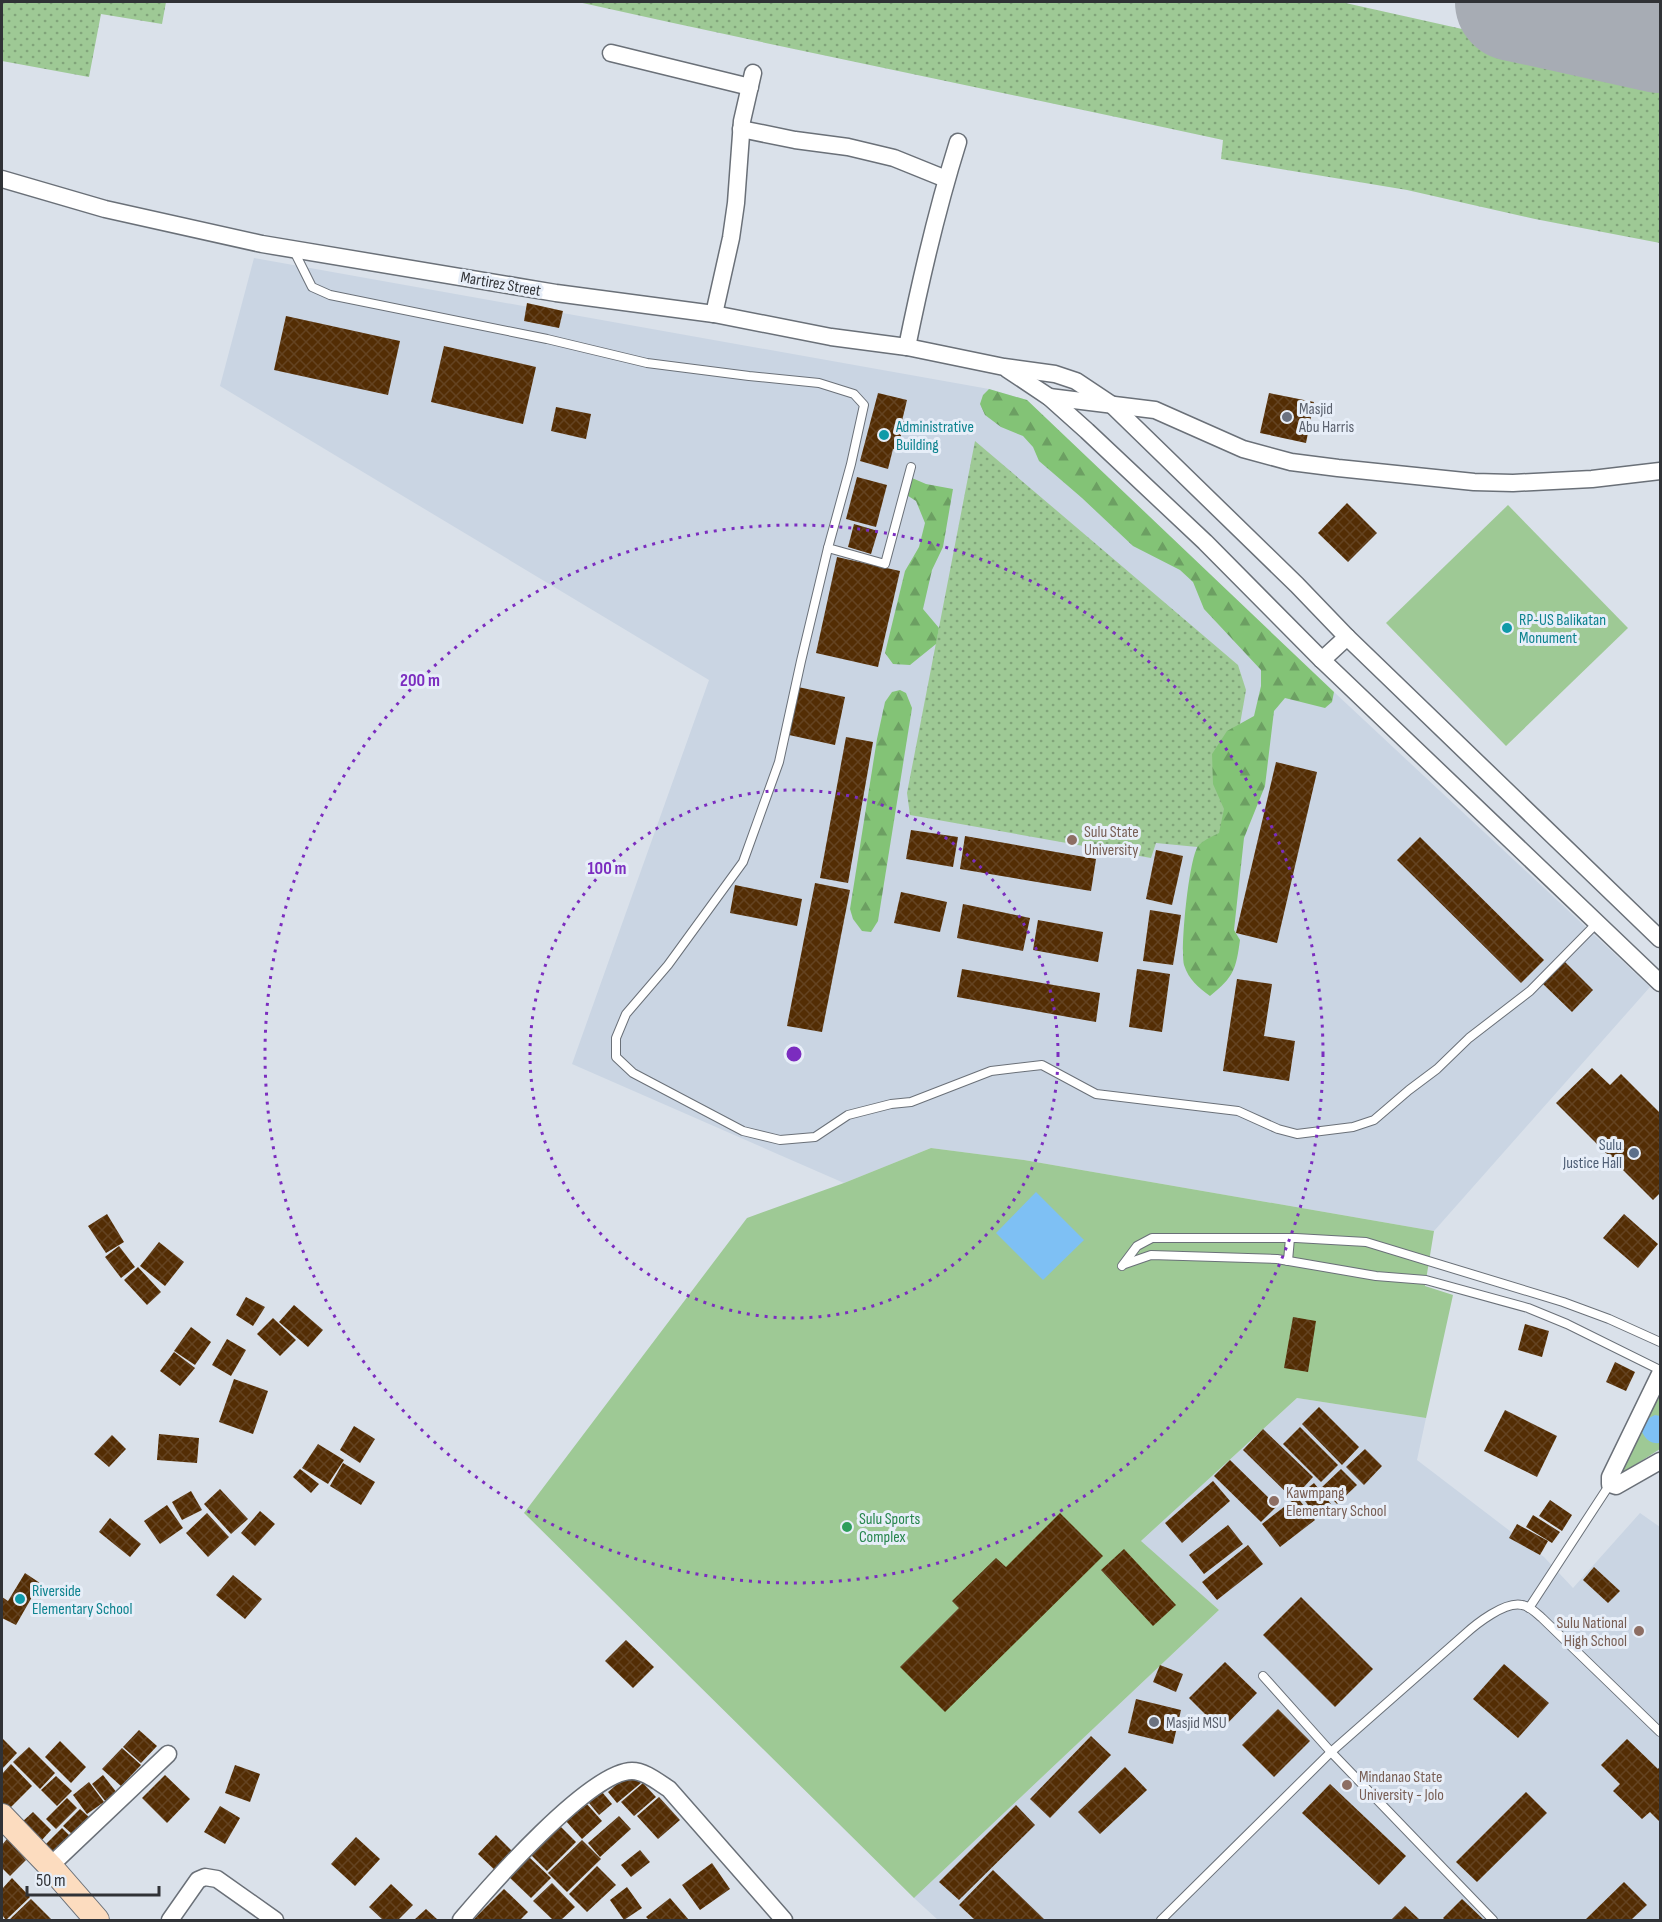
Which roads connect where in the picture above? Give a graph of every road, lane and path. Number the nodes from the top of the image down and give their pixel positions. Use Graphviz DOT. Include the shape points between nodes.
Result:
graph roads {
  1 [pos="611,53"];
  2 [pos="741,129"];
  3 [pos="958,142"];
  4 [pos="946,178"];
  5 [pos="2,179"];
  6 [pos="292,248"];
  7 [pos="714,314"];
  8 [pos="907,347"];
  9 [pos="1004,367"];
  10 [pos="1049,397"];
  11 [pos="1112,405"];
  12 [pos="911,467"];
  13 [pos="1660,471"];
  14 [pos="828,548"];
  15 [pos="1347,637"];
  16 [pos="1322,660"];
  17 [pos="1597,923"];
  18 [pos="1660,939"];
  19 [pos="1660,983"];
  20 [pos="1290,1238"];
  21 [pos="1288,1261"];
  22 [pos="1660,1342"];
  23 [pos="1660,1372"];
  24 [pos="1660,1461"];
  25 [pos="1610,1484"];
  26 [pos="1529,1608"];
  27 [pos="1263,1676"];
  28 [pos="1660,1732"];
  29 [pos="1331,1752"];
  30 [pos="168,1754"];
  31 [pos="2,1816"];
  32 [pos="50,1866"];
  33 [pos="98,1920"];
  34 [pos="170,1920"];
  35 [pos="275,1920"];
  36 [pos="461,1920"];
  37 [pos="784,1920"];
  38 [pos="1161,1920"];
  39 [pos="1493,1920"];
  1 -- 2 [label="street" via="751,80"];
  2 -- 4 [label="street" via="848,147 894,158"];
  2 -- 7 [label="street" via="731,238"];
  3 -- 4 [label="street"];
  4 -- 8 [label="street"];
  5 -- 6 [label="street, Martirez Street" via="105,209"];
  6 -- 7 [label="street, Martirez Street" via="556,293"];
  6 -- 14 [label="lane" via="312,287 330,295 647,363 819,383 854,394 864,405"];
  7 -- 8 [label="street, Martirez Street"];
  8 -- 9 [label="street, Martirez Street"];
  9 -- 10 [label="street"];
  9 -- 11 [label="street, Martirez Street" via="1066,377"];
  10 -- 11 [label="street"];
  10 -- 16 [label="street" via="1205,542"];
  11 -- 13 [label="street" via="1155,410 1243,449 1328,467 1513,483"];
  11 -- 15 [label="street, Martirez Street"];
  12 -- 14 [label="lane" via="885,564"];
  14 -- 17 [label="lane" via="779,762 743,862 668,965 626,1014 616,1038 616,1057 633,1073 742,1131 780,1140 815,1137 848,1115 911,1102 991,1071 1042,1065 1096,1094 1238,1111 1297,1134 1353,1127 1374,1120 1437,1069 1469,1038 1530,991"];
  15 -- 16 [label="street"];
  15 -- 18 [label="street, Martirez Street"];
  16 -- 17 [label="street"];
  17 -- 19 [label="street"];
  20 -- 21 [label="lane"];
  20 -- 21 [label="lane" via="1152,1238 1137,1246 1122,1266 1151,1255"];
  20 -- 22 [label="lane" via="1366,1242 1563,1302"];
  21 -- 23 [label="lane" via="1426,1280 1527,1308 1567,1323"];
  23 -- 25 [label="street"];
  24 -- 25 [label="street" via="1616,1486"];
  25 -- 26 [label="lane"];
  26 -- 28 [label="lane"];
  26 -- 29 [label="lane" via="1510,1605 1476,1624"];
  27 -- 29 [label="lane"];
  29 -- 38 [label="lane"];
  29 -- 39 [label="lane"];
  30 -- 32 [label="street"];
  31 -- 32 [label="main road"];
  32 -- 33 [label="main road"];
  34 -- 35 [label="street" via="198,1880 205,1877 217,1879"];
  36 -- 37 [label="street" via="552,1822 598,1785 622,1772 639,1771 669,1789"];
}
